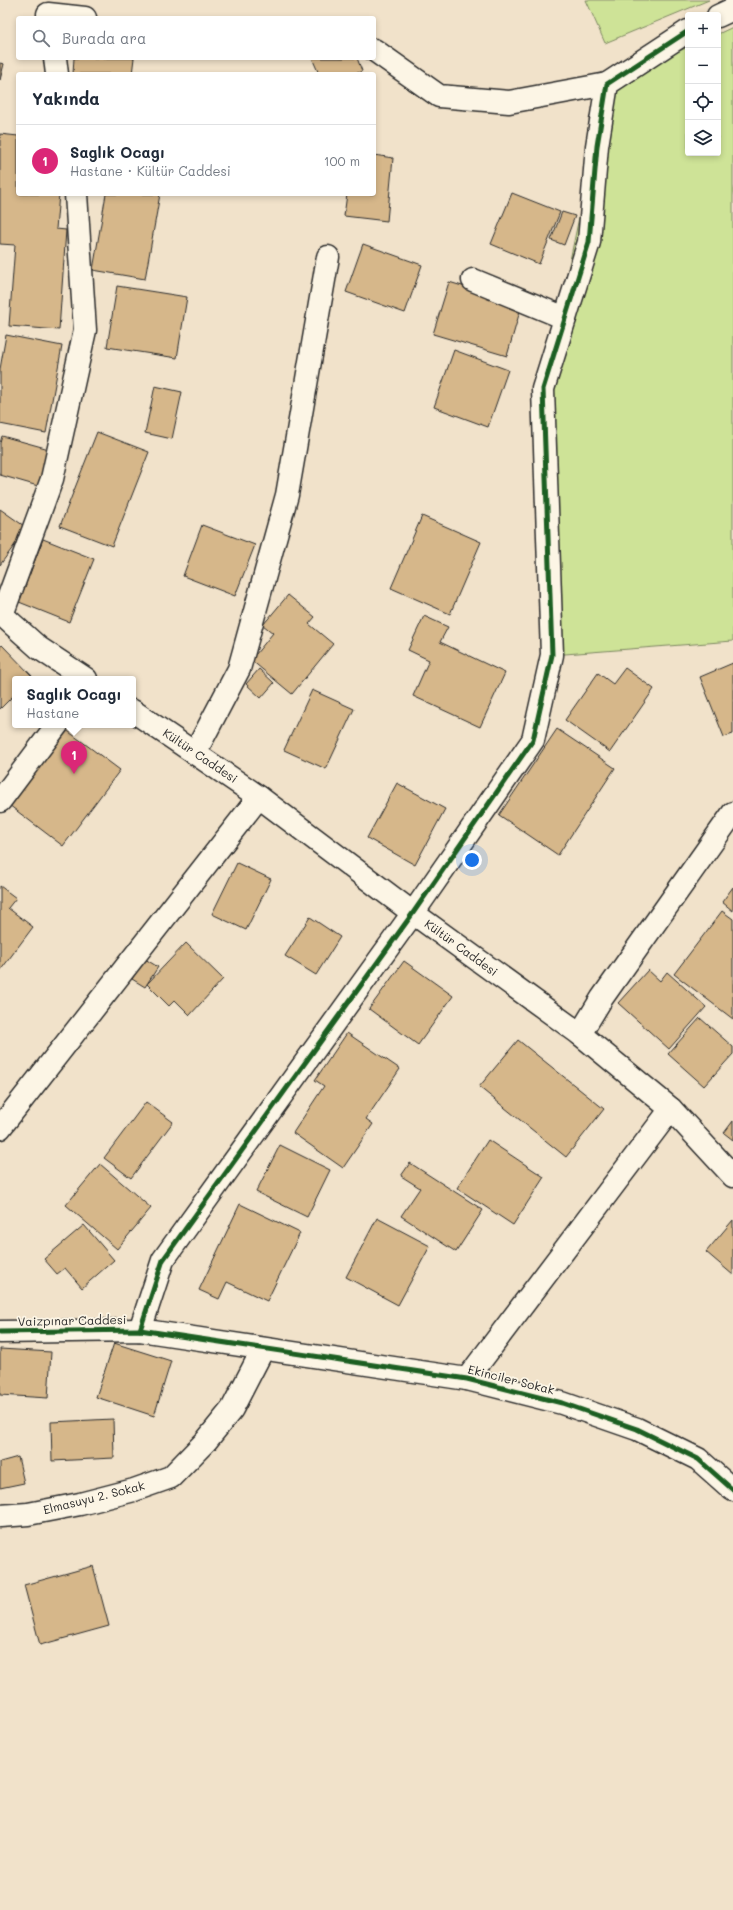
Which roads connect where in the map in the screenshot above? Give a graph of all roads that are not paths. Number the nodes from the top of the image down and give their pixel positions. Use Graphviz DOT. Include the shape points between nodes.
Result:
graph roads {
  1 [pos="733,9"];
  2 [pos="47,10"];
  3 [pos="721,15"];
  4 [pos="76,16"];
  5 [pos="685,33"];
  6 [pos="376,51"];
  7 [pos="55,60"];
  8 [pos="57,72"];
  9 [pos="606,84"];
  10 [pos="76,196"];
  11 [pos="328,257"];
  12 [pos="474,280"];
  13 [pos="565,318"];
  14 [pos="1,614"];
  15 [pos="81,676"];
  16 [pos="136,713"];
  17 [pos="55,728"];
  18 [pos="194,753"];
  19 [pos="259,797"];
  20 [pos="0,801"];
  21 [pos="733,813"];
  22 [pos="413,913"];
  23 [pos="580,1034"];
  24 [pos="671,1109"];
  25 [pos="0,1128"];
  26 [pos="733,1176"];
  27 [pos="140,1330"];
  28 [pos="0,1332"];
  29 [pos="263,1348"];
  30 [pos="467,1379"];
  31 [pos="733,1490"];
  32 [pos="0,1516"];
  1 -- 3 [label="street"];
  2 -- 4 [label="street"];
  5 -- 9 [label="street"];
  6 -- 9 [label="street" via="439,96 509,102"];
  7 -- 8 [label="street"];
  9 -- 13 [label="street" via="597,146 589,242"];
  10 -- 14 [label="street" via="85,330 52,479"];
  11 -- 18 [label="street" via="287,495 239,669"];
  12 -- 13 [label="street"];
  13 -- 22 [label="street" via="543,389 552,655 533,740"];
  14 -- 15 [label="street" via="39,648"];
  16 -- 18 [label="street, Kültür Caddesi"];
  17 -- 20 [label="street"];
  18 -- 19 [label="street, Kültür Caddesi"];
  19 -- 22 [label="street, Kültür Caddesi"];
  19 -- 25 [label="street"];
  21 -- 23 [label="street" via="602,998"];
  22 -- 23 [label="street, Kültür Caddesi"];
  22 -- 27 [label="street" via="163,1260"];
  23 -- 24 [label="street, Kültür Caddesi"];
  24 -- 26 [label="street, Kültür Caddesi"];
  24 -- 30 [label="street"];
  27 -- 28 [label="street, Vaizpınar Caddesi"];
  27 -- 29 [label="street, Vaizpınar Caddesi"];
  29 -- 30 [label="street, Ekinciler Sokak"];
  29 -- 32 [label="street, Elmasuyu 2. Sokak" via="232,1409 206,1441 171,1477 80,1504 28,1514"];
  30 -- 31 [label="street, Ekinciler Sokak" via="562,1404 636,1429 698,1459"];
}
